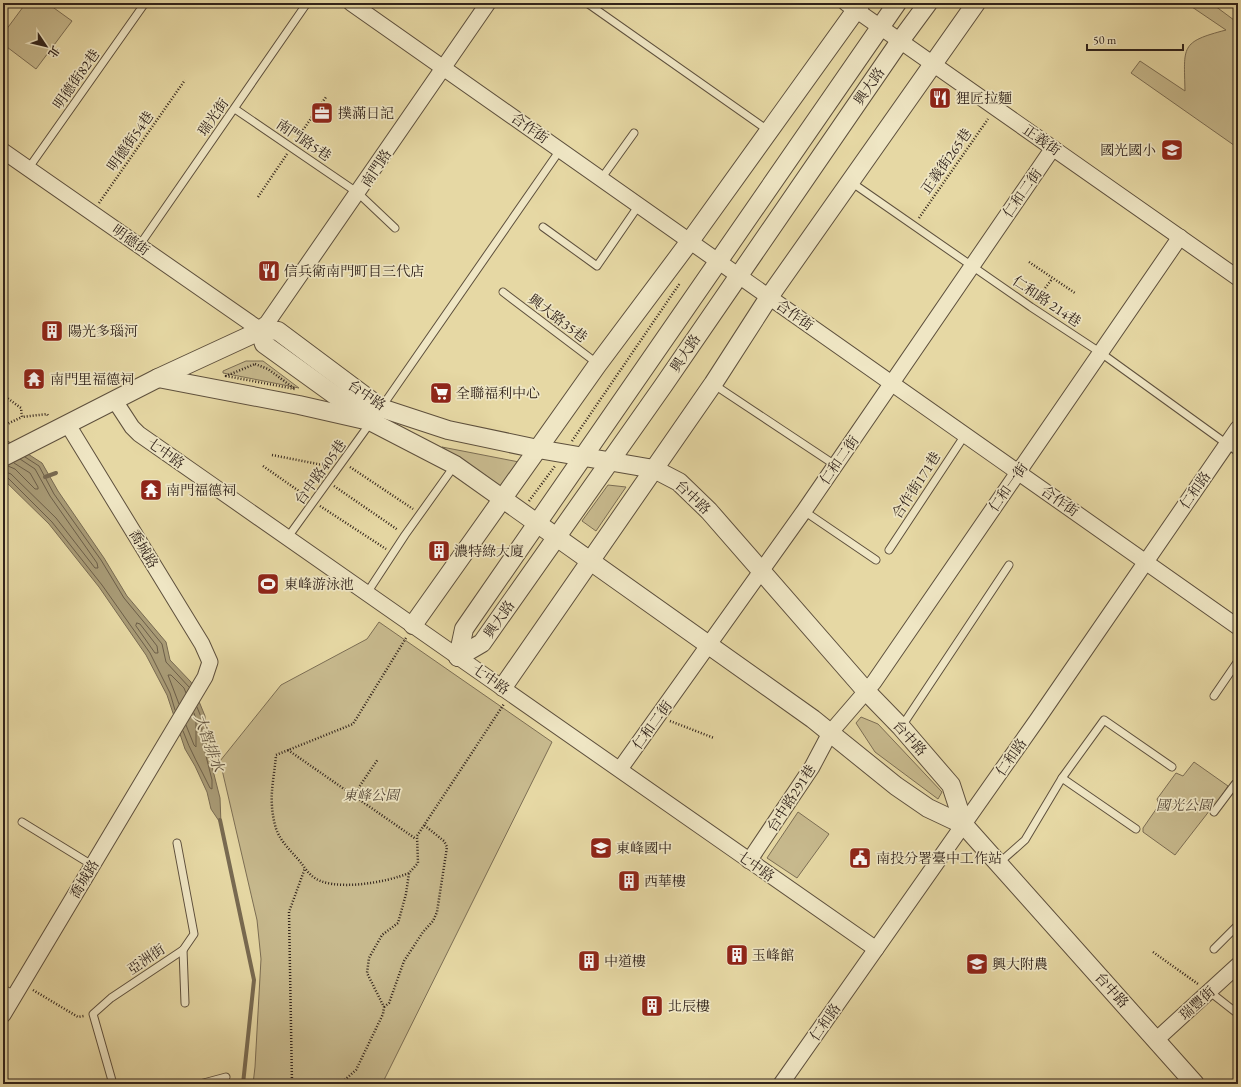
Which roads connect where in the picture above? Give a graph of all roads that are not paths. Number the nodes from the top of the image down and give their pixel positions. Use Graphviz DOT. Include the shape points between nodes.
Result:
graph roads {
  1 [pos="145,3"];
  2 [pos="307,3"];
  3 [pos="351,3"];
  4 [pos="488,3"];
  5 [pos="587,3"];
  6 [pos="897,3"];
  7 [pos="928,3"];
  8 [pos="976,3"];
  9 [pos="855,5"];
  10 [pos="880,26"];
  11 [pos="900,41"];
  12 [pos="933,64"];
  13 [pos="444,68"];
  14 [pos="235,109"];
  15 [pos="770,131"];
  16 [pos="634,133"];
  17 [pos="1053,148"];
  18 [pos="560,150"];
  19 [pos="3,151"];
  20 [pos="28,169"];
  21 [pos="601,179"];
  22 [pos="851,182"];
  23 [pos="358,193"];
  24 [pos="639,205"];
  25 [pos="543,227"];
  26 [pos="395,228"];
  27 [pos="1180,237"];
  28 [pos="690,242"];
  29 [pos="139,246"];
  30 [pos="718,261"];
  31 [pos="971,265"];
  32 [pos="738,275"];
  33 [pos="1238,278"];
  34 [pos="503,292"];
  35 [pos="769,297"];
  36 [pos="259,329"];
  37 [pos="1101,353"];
  38 [pos="598,364"];
  39 [pos="158,378"];
  40 [pos="713,384"];
  41 [pos="892,384"];
  42 [pos="115,401"];
  43 [pos="376,415"];
  44 [pos="62,428"];
  45 [pos="1238,428"];
  46 [pos="965,435"];
  47 [pos="538,448"];
  48 [pos="1232,448"];
  49 [pos="584,457"];
  50 [pos="3,458"];
  51 [pos="609,461"];
  52 [pos="455,465"];
  53 [pos="835,465"];
  54 [pos="654,469"];
  55 [pos="1018,472"];
  56 [pos="502,499"];
  57 [pos="804,511"];
  58 [pos="537,524"];
  59 [pos="288,537"];
  60 [pos="556,537"];
  61 [pos="889,550"];
  62 [pos="876,560"];
  63 [pos="590,561"];
  64 [pos="1145,561"];
  65 [pos="1009,565"];
  66 [pos="762,571"];
  67 [pos="367,592"];
  68 [pos="413,625"];
  69 [pos="1238,627"];
  70 [pos="709,645"];
  71 [pos="458,656"];
  72 [pos="1238,661"];
  73 [pos="507,690"];
  74 [pos="866,691"];
  75 [pos="1214,696"];
  76 [pos="901,728"];
  77 [pos="830,733"];
  78 [pos="1172,767"];
  79 [pos="620,769"];
  80 [pos="1062,778"];
  81 [pos="1238,787"];
  82 [pos="1214,812"];
  83 [pos="22,822"];
  84 [pos="964,824"];
  85 [pos="1136,829"];
  86 [pos="177,843"];
  87 [pos="749,861"];
  88 [pos="999,863"];
  89 [pos="92,865"];
  90 [pos="1238,924"];
  91 [pos="876,949"];
  92 [pos="1214,949"];
  93 [pos="183,950"];
  94 [pos="1238,966"];
  95 [pos="13,989"];
  96 [pos="1210,992"];
  97 [pos="185,1004"];
  98 [pos="1238,1014"];
  99 [pos="3,1015"];
  100 [pos="1156,1040"];
  101 [pos="226,1077"];
  102 [pos="113,1084"];
  103 [pos="200,1084"];
  104 [pos="781,1084"];
  105 [pos="1195,1084"];
  1 -- 20 [label="lane, 明德街82巷"];
  2 -- 14 [label="lane, 瑞光街"];
  3 -- 13 [label="street, 合作街"];
  4 -- 13 [label="street, 南門路"];
  5 -- 15 [label="lane"];
  6 -- 10 [label="street, 興大路"];
  7 -- 11 [label="street, 興大路"];
  8 -- 12 [label="street"];
  9 -- 10 [label="street, 正義街"];
  9 -- 15 [label="street"];
  10 -- 11 [label="street, 正義街"];
  10 -- 30 [label="street, 興大路"];
  11 -- 12 [label="street, 正義街"];
  11 -- 32 [label="street, 興大路"];
  12 -- 17 [label="street, 正義街"];
  12 -- 22 [label="street"];
  13 -- 18 [label="street, 合作街"];
  13 -- 23 [label="street, 南門路"];
  14 -- 23 [label="lane, 南門路5巷"];
  14 -- 29 [label="lane, 瑞光街"];
  15 -- 28 [label="street"];
  16 -- 21 [label="lane"];
  17 -- 27 [label="street, 正義街"];
  17 -- 31 [label="street, 仁和二街"];
  18 -- 21 [label="street, 合作街"];
  18 -- 43 [label="lane, 台中路405巷"];
  19 -- 20 [label="street, 明德街"];
  20 -- 29 [label="street, 明德街"];
  21 -- 24 [label="street, 合作街"];
  22 -- 31 [label="lane, 仁和路 214巷"];
  22 -- 35 [label="street"];
  23 -- 26 [label="lane, 南門路5巷"];
  23 -- 36 [label="street, 南門路" via="267,323"];
  24 -- 25 [label="lane" via="597,266"];
  24 -- 28 [label="street, 合作街"];
  27 -- 33 [label="street, 正義街"];
  27 -- 37 [label="street, 仁和一街"];
  28 -- 30 [label="street, 合作街"];
  28 -- 38 [label="street"];
  29 -- 36 [label="street, 明德街"];
  30 -- 32 [label="street, 合作街"];
  30 -- 49 [label="street, 興大路"];
  31 -- 37 [label="lane, 仁和路 214巷"];
  31 -- 41 [label="street, 仁和二街"];
  32 -- 35 [label="street, 合作街"];
  32 -- 51 [label="street, 興大路"];
  34 -- 38 [label="lane, 興大路35巷"];
  35 -- 40 [label="street"];
  35 -- 41 [label="street, 合作街"];
  36 -- 39 [label="street"];
  36 -- 43 [label="street, 台中路" via="264,344"];
  37 -- 48 [label="lane, 仁和路 214巷"];
  37 -- 55 [label="street, 仁和一街"];
  38 -- 47 [label="street"];
  39 -- 42 [label="street"];
  39 -- 43 [label="street, 台中路" via="299,405"];
  40 -- 53 [label="lane"];
  40 -- 54 [label="street"];
  41 -- 46 [label="street, 合作街"];
  41 -- 53 [label="street, 仁和二街"];
  42 -- 44 [label="street"];
  42 -- 59 [label="street, 七中路" via="139,434"];
  43 -- 47 [label="street, 台中路"];
  43 -- 52 [label="street, 台中路"];
  43 -- 59 [label="lane, 台中路405巷"];
  44 -- 50 [label="street"];
  44 -- 89 [label="street, 喬城路" via="202,644 210,662 205,677"];
  45 -- 48 [label="street, 仁和路"];
  46 -- 55 [label="street, 合作街"];
  46 -- 61 [label="lane, 合作街171巷"];
  47 -- 49 [label="street, 台中路"];
  47 -- 56 [label="street"];
  48 -- 64 [label="street, 仁和路"];
  49 -- 51 [label="street, 台中路"];
  49 -- 58 [label="street, 興大路"];
  51 -- 54 [label="street, 台中路"];
  51 -- 60 [label="street, 興大路"];
  52 -- 56 [label="street, 台中路"];
  52 -- 67 [label="lane" via="404,535"];
  53 -- 57 [label="street, 仁和二街"];
  54 -- 63 [label="street"];
  54 -- 66 [label="street, 台中路" via="686,488"];
  55 -- 64 [label="street, 合作街"];
  55 -- 74 [label="street, 仁和一街"];
  56 -- 58 [label="street, 台中路"];
  56 -- 68 [label="street"];
  57 -- 62 [label="lane"];
  57 -- 66 [label="street, 仁和二街"];
  58 -- 60 [label="street, 台中路"];
  58 -- 71 [label="street, 興大路" via="464,629"];
  59 -- 67 [label="street, 七中路"];
  60 -- 63 [label="street, 台中路"];
  60 -- 71 [label="street, 興大路" via="482,643"];
  63 -- 70 [label="street, 台中路"];
  63 -- 73 [label="street"];
  64 -- 69 [label="street, 合作街"];
  64 -- 84 [label="street, 仁和路"];
  65 -- 76 [label="lane"];
  66 -- 70 [label="street, 仁和二街"];
  66 -- 74 [label="street, 台中路"];
  67 -- 68 [label="street, 七中路"];
  68 -- 71 [label="street, 七中路"];
  70 -- 77 [label="street, 台中路"];
  70 -- 79 [label="street, 仁和二街"];
  71 -- 73 [label="street, 七中路"];
  72 -- 75 [label="lane"];
  73 -- 79 [label="street, 七中路"];
  74 -- 76 [label="street, 台中路"];
  74 -- 77 [label="street, 仁和一街"];
  76 -- 84 [label="street, 台中路" via="951,785"];
  77 -- 84 [label="street, 台中路" via="928,808"];
  77 -- 87 [label="street, 台中路291巷" via="812,766"];
  78 -- 80 [label="lane" via="1104,720"];
  79 -- 87 [label="street, 七中路"];
  80 -- 85 [label="lane"];
  80 -- 88 [label="lane" via="1025,840"];
  81 -- 82 [label="lane" via="1235,784"];
  83 -- 89 [label="lane"];
  84 -- 88 [label="street, 台中路"];
  84 -- 91 [label="street, 仁和路"];
  86 -- 93 [label="lane, 亞洲街" via="194,934"];
  87 -- 91 [label="street, 七中路"];
  88 -- 100 [label="street, 台中路"];
  89 -- 95 [label="street, 喬城路"];
  90 -- 92 [label="lane"];
  91 -- 104 [label="street, 仁和路"];
  93 -- 97 [label="lane"];
  93 -- 102 [label="lane, 亞洲街" via="111,998 93,1014"];
  94 -- 96 [label="street, 瑞豐街"];
  95 -- 99 [label="street, 喬城路"];
  96 -- 98 [label="lane"];
  96 -- 100 [label="street, 瑞豐街"];
  100 -- 105 [label="street, 台中路"];
  101 -- 103 [label="lane"];
}
